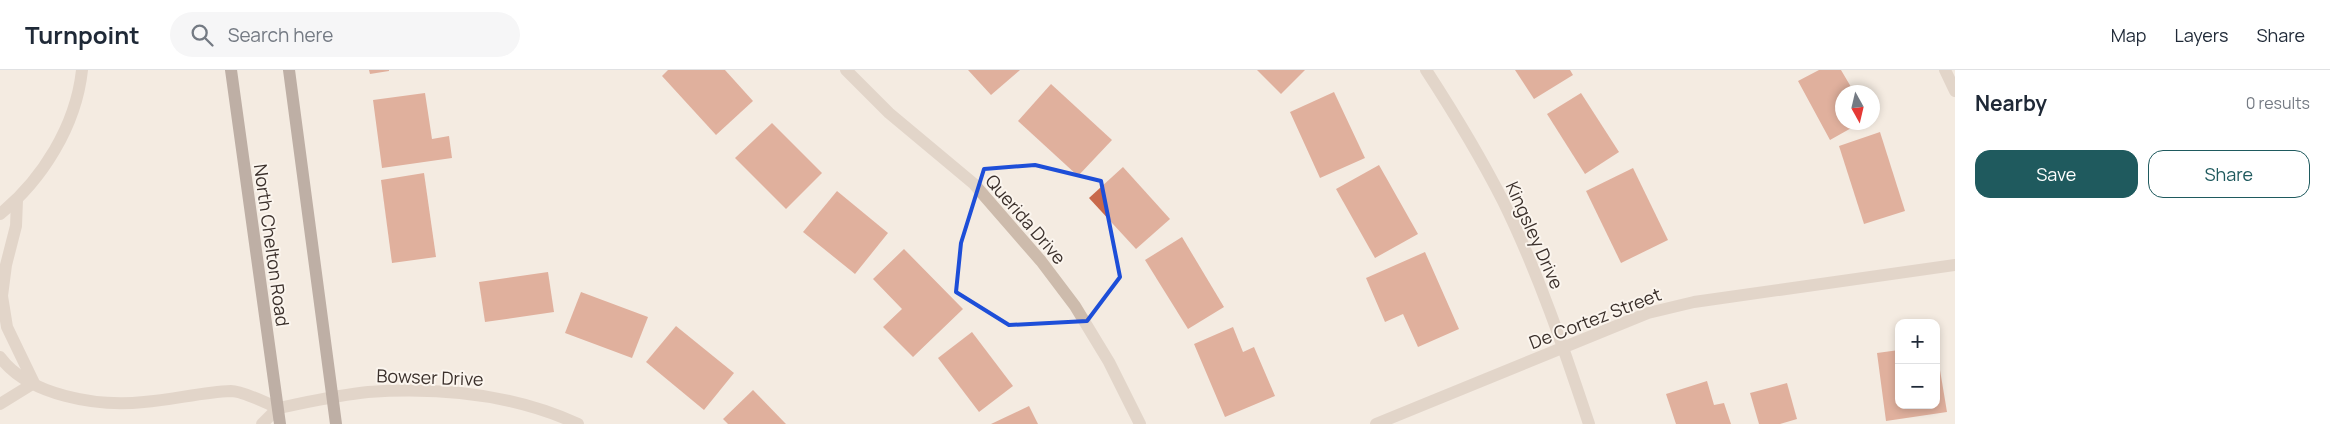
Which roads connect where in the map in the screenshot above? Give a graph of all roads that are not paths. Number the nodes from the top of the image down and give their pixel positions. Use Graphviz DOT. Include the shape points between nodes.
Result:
graph roads {
  1 [pos="82,70"];
  2 [pos="230,70"];
  3 [pos="289,70"];
  4 [pos="846,70"];
  5 [pos="1426,70"];
  6 [pos="1945,70"];
  7 [pos="1955,91"];
  8 [pos="17,200"];
  9 [pos="0,214"];
  10 [pos="1955,265"];
  11 [pos="1564,348"];
  12 [pos="0,357"];
  13 [pos="34,383"];
  14 [pos="333,397"];
  15 [pos="0,404"];
  16 [pos="278,408"];
  17 [pos="262,424"];
  18 [pos="280,424"];
  19 [pos="336,424"];
  20 [pos="578,424"];
  21 [pos="1140,424"];
  22 [pos="1376,424"];
  23 [pos="1589,424"];
  1 -- 8 [label="street" via="60,140 43,170"];
  2 -- 16 [label="main road, North Chelton Road"];
  3 -- 14 [label="main road"];
  4 -- 21 [label="street, Querida Drive" via="889,113 974,184 1042,261 1075,306 1109,362"];
  5 -- 11 [label="street, Kingsley Drive" via="1465,131 1503,202"];
  6 -- 7 [label="street"];
  8 -- 9 [label="street"];
  8 -- 13 [label="street" via="16,226 2,296 7,327"];
  10 -- 11 [label="street, De Cortez Street" via="1694,302 1648,313"];
  11 -- 22 [label="street, De Cortez Street"];
  11 -- 23 [label="street, Kingsley Drive"];
  12 -- 13 [label="street" via="8,368"];
  13 -- 15 [label="street"];
  13 -- 16 [label="street" via="48,392 70,397 134,402 233,391"];
  14 -- 16 [label="street, Bowser Drive"];
  14 -- 19 [label="main road"];
  14 -- 20 [label="street, Bowser Drive" via="369,392 433,391 492,396 550,411"];
  16 -- 17 [label="street"];
  16 -- 18 [label="main road, North Chelton Road"];
}
